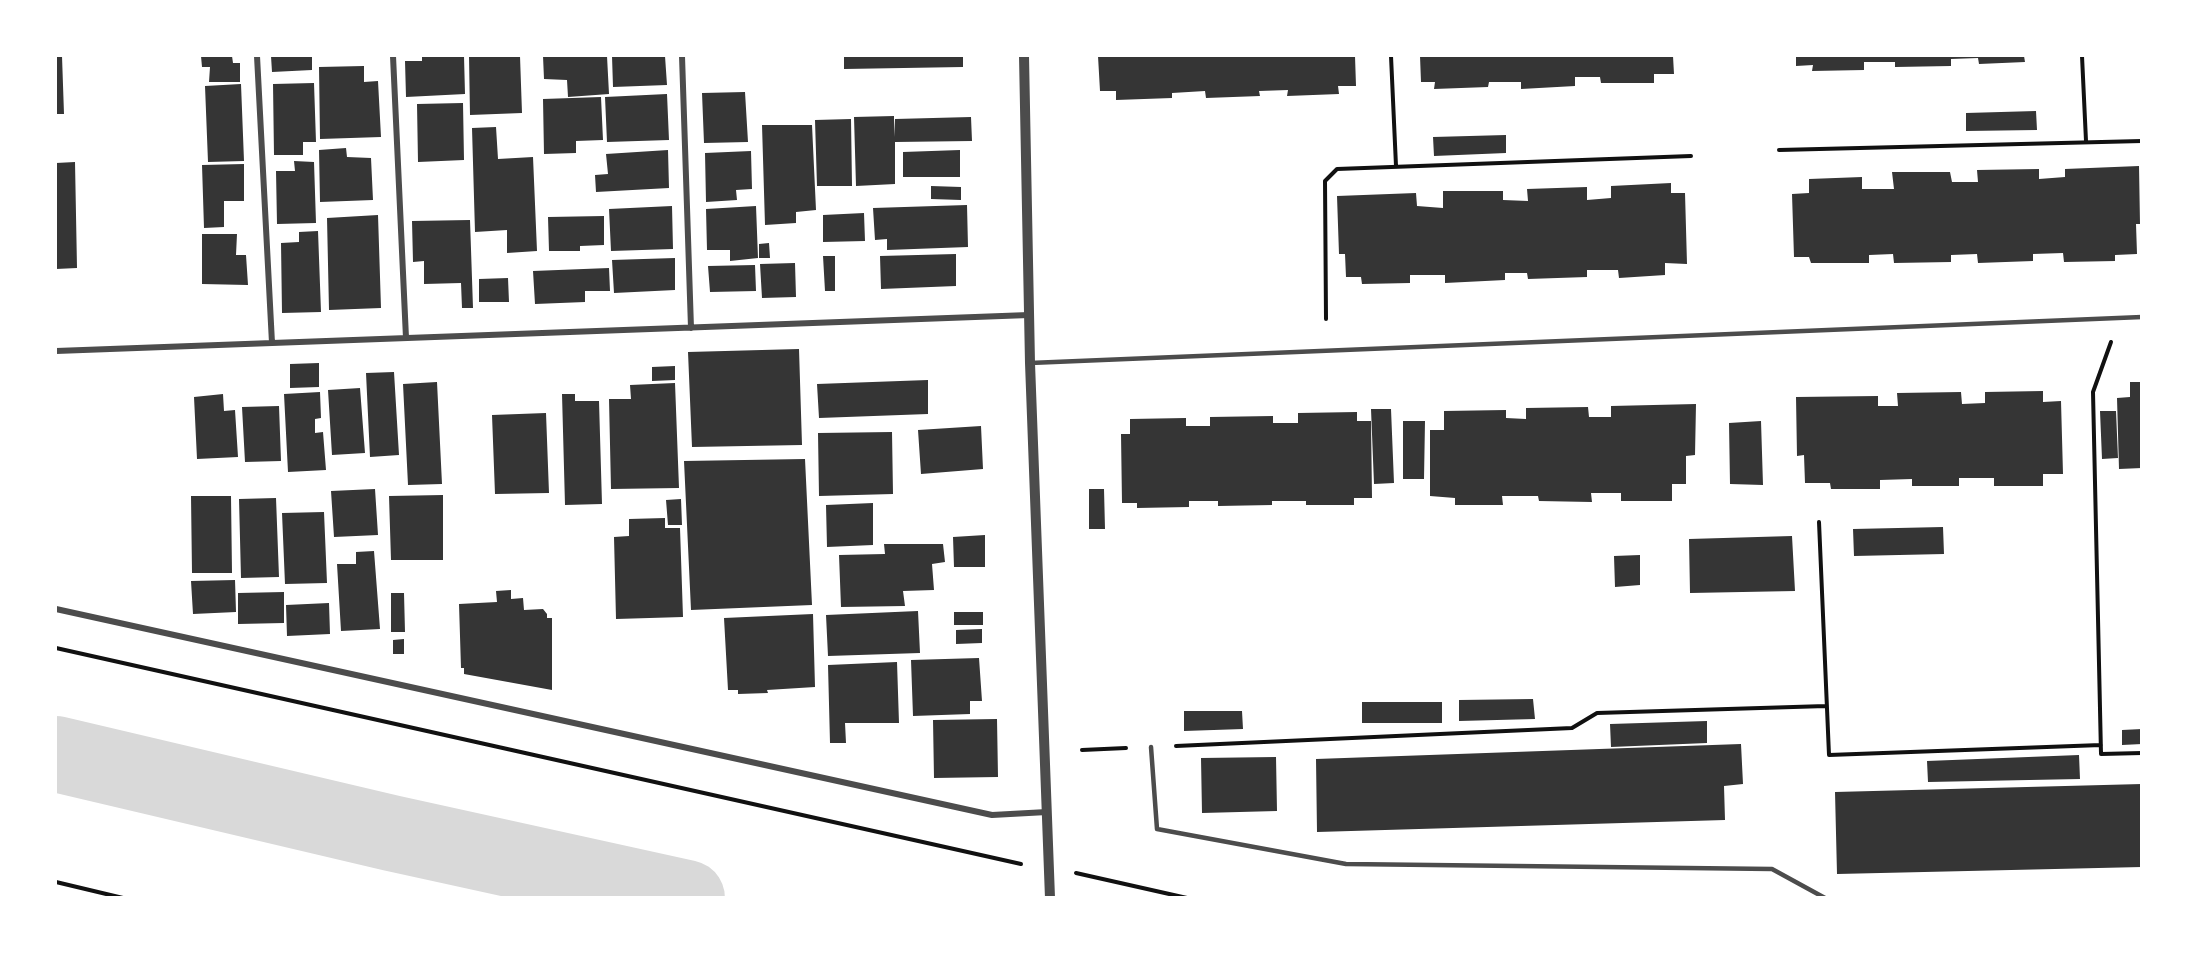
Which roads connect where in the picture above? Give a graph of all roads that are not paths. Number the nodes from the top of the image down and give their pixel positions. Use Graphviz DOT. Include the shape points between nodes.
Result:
graph roads {
  1 [pos="257,56"];
  2 [pos="393,56"];
  3 [pos="682,56"];
  4 [pos="1024,56"];
  5 [pos="1029,315"];
  6 [pos="2142,317"];
  7 [pos="691,328"];
  8 [pos="406,338"];
  9 [pos="272,343"];
  10 [pos="56,351"];
  11 [pos="1030,363"];
  12 [pos="56,609"];
  13 [pos="1151,747"];
  14 [pos="1047,812"];
  15 [pos="1050,897"];
  16 [pos="1825,897"];
  1 -- 9 [label="street"];
  2 -- 8 [label="street"];
  3 -- 7 [label="street"];
  4 -- 5 [label="street"];
  5 -- 7 [label="street"];
  5 -- 11 [label="street"];
  6 -- 11 [label="lane"];
  7 -- 8 [label="street"];
  8 -- 9 [label="street"];
  9 -- 10 [label="street"];
  11 -- 14 [label="street"];
  12 -- 14 [label="street" via="992,815"];
  13 -- 16 [label="lane" via="1156,829 1346,864 1772,869"];
  14 -- 15 [label="street"];
}
